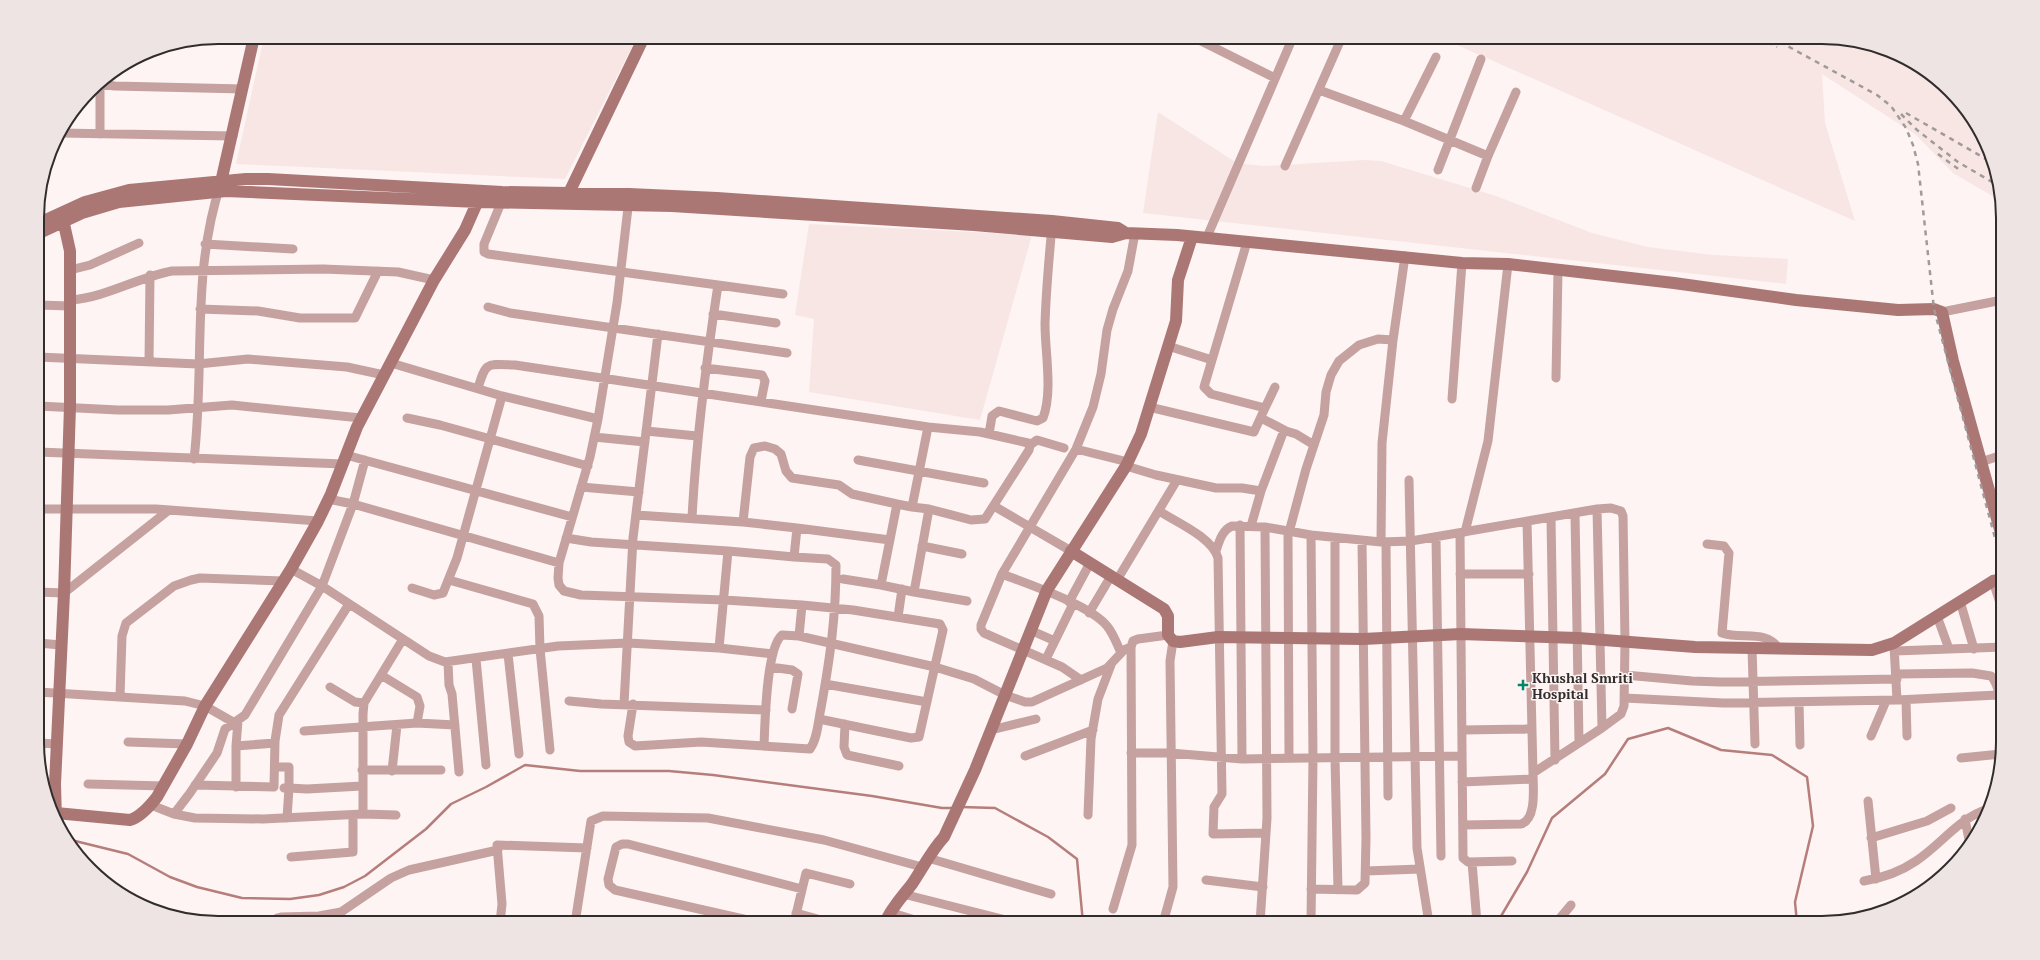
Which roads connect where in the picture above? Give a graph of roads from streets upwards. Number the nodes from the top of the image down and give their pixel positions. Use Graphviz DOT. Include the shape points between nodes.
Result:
graph roads {
  1 [pos="253,44"];
  2 [pos="641,44"];
  3 [pos="1208,44"];
  4 [pos="1290,44"];
  5 [pos="1339,44"];
  6 [pos="1436,57"];
  7 [pos="1481,59"];
  8 [pos="1274,78"];
  9 [pos="106,84"];
  10 [pos="243,89"];
  11 [pos="1319,90"];
  12 [pos="99,91"];
  13 [pos="1516,92"];
  14 [pos="1404,121"];
  15 [pos="66,133"];
  16 [pos="100,134"];
  17 [pos="233,136"];
  18 [pos="1450,140"];
  19 [pos="1488,156"];
  20 [pos="1285,166"];
  21 [pos="1438,170"];
  22 [pos="219,187"];
  23 [pos="1476,188"];
  24 [pos="482,191"];
  25 [pos="566,198"];
  26 [pos="629,199"];
  27 [pos="478,202"];
  28 [pos="501,203"];
  29 [pos="62,218"];
  30 [pos="44,222"];
  31 [pos="1052,226"];
  32 [pos="44,230"];
  33 [pos="1131,233"];
  34 [pos="1192,237"];
  35 [pos="1207,237"];
  36 [pos="1247,242"];
  37 [pos="139,243"];
  38 [pos="205,244"];
  39 [pos="292,249"];
  40 [pos="1405,256"];
  41 [pos="1462,263"];
  42 [pos="1508,264"];
  43 [pos="70,270"];
  44 [pos="1558,270"];
  45 [pos="202,271"];
  46 [pos="378,272"];
  47 [pos="620,273"];
  48 [pos="150,275"];
  49 [pos="434,280"];
  50 [pos="718,286"];
  51 [pos="784,294"];
  52 [pos="1996,301"];
  53 [pos="71,303"];
  54 [pos="44,305"];
  55 [pos="488,307"];
  56 [pos="200,309"];
  57 [pos="1942,312"];
  58 [pos="713,314"];
  59 [pos="776,323"];
  60 [pos="613,327"];
  61 [pos="658,334"];
  62 [pos="1393,340"];
  63 [pos="709,341"];
  64 [pos="1168,346"];
  65 [pos="787,353"];
  66 [pos="44,357"];
  67 [pos="70,359"];
  68 [pos="1212,360"];
  69 [pos="149,362"];
  70 [pos="391,363"];
  71 [pos="198,364"];
  72 [pos="705,368"];
  73 [pos="384,375"];
  74 [pos="1556,378"];
  75 [pos="604,379"];
  76 [pos="652,385"];
  77 [pos="1275,387"];
  78 [pos="478,388"];
  79 [pos="701,393"];
  80 [pos="502,396"];
  81 [pos="1452,399"];
  82 [pos="761,401"];
  83 [pos="44,406"];
  84 [pos="70,406"];
  85 [pos="1149,406"];
  86 [pos="197,408"];
  87 [pos="1265,408"];
  88 [pos="361,418"];
  89 [pos="407,418"];
  90 [pos="1261,418"];
  91 [pos="598,419"];
  92 [pos="928,427"];
  93 [pos="646,430"];
  94 [pos="1286,431"];
  95 [pos="989,434"];
  96 [pos="697,436"];
  97 [pos="594,437"];
  98 [pos="490,440"];
  99 [pos="645,442"];
  100 [pos="1030,445"];
  101 [pos="1314,445"];
  102 [pos="1064,448"];
  103 [pos="1076,449"];
  104 [pos="44,452"];
  105 [pos="68,454"];
  106 [pos="1996,457"];
  107 [pos="194,459"];
  108 [pos="344,459"];
  109 [pos="365,460"];
  110 [pos="858,460"];
  111 [pos="1981,462"];
  112 [pos="1127,464"];
  113 [pos="588,466"];
  114 [pos="920,471"];
  115 [pos="1177,480"];
  116 [pos="1409,480"];
  117 [pos="984,483"];
  118 [pos="581,487"];
  119 [pos="476,490"];
  120 [pos="1261,491"];
  121 [pos="639,492"];
  122 [pos="328,499"];
  123 [pos="353,504"];
  124 [pos="897,504"];
  125 [pos="994,506"];
  126 [pos="912,507"];
  127 [pos="44,509"];
  128 [pos="929,509"];
  129 [pos="1597,509"];
  130 [pos="67,510"];
  131 [pos="169,510"];
  132 [pos="1159,511"];
  133 [pos="1576,514"];
  134 [pos="636,515"];
  135 [pos="1996,516"];
  136 [pos="572,517"];
  137 [pos="692,518"];
  138 [pos="1551,518"];
  139 [pos="318,521"];
  140 [pos="1528,521"];
  141 [pos="744,522"];
  142 [pos="1240,525"];
  143 [pos="1251,526"];
  144 [pos="1030,527"];
  145 [pos="1265,527"];
  146 [pos="798,528"];
  147 [pos="1290,531"];
  148 [pos="1462,532"];
  149 [pos="463,535"];
  150 [pos="1311,535"];
  151 [pos="566,538"];
  152 [pos="1335,538"];
  153 [pos="1436,538"];
  154 [pos="890,540"];
  155 [pos="1362,541"];
  156 [pos="1411,541"];
  157 [pos="1383,542"];
  158 [pos="633,544"];
  159 [pos="1707,544"];
  160 [pos="922,546"];
  161 [pos="728,551"];
  162 [pos="1071,551"];
  163 [pos="1216,551"];
  164 [pos="962,554"];
  165 [pos="794,557"];
  166 [pos="559,563"];
  167 [pos="1090,563"];
  168 [pos="291,569"];
  169 [pos="1002,574"];
  170 [pos="1460,574"];
  171 [pos="1529,574"];
  172 [pos="1114,578"];
  173 [pos="843,579"];
  174 [pos="448,580"];
  175 [pos="283,581"];
  176 [pos="1996,581"];
  177 [pos="881,585"];
  178 [pos="322,586"];
  179 [pos="412,588"];
  180 [pos="902,589"];
  181 [pos="1047,590"];
  182 [pos="44,592"];
  183 [pos="914,592"];
  184 [pos="64,593"];
  185 [pos="631,596"];
  186 [pos="724,600"];
  187 [pos="967,601"];
  188 [pos="1960,601"];
  189 [pos="1071,603"];
  190 [pos="349,604"];
  191 [pos="802,605"];
  192 [pos="836,608"];
  193 [pos="1089,613"];
  194 [pos="1937,616"];
  195 [pos="898,617"];
  196 [pos="1030,630"];
  197 [pos="1461,634"];
  198 [pos="799,636"];
  199 [pos="1437,636"];
  200 [pos="1218,637"];
  201 [pos="1241,637"];
  202 [pos="1531,637"];
  203 [pos="1554,637"];
  204 [pos="1170,638"];
  205 [pos="1265,638"];
  206 [pos="1288,638"];
  207 [pos="1387,638"];
  208 [pos="1413,638"];
  209 [pos="1578,638"];
  210 [pos="403,639"];
  211 [pos="1313,639"];
  212 [pos="1336,639"];
  213 [pos="1363,639"];
  214 [pos="1602,640"];
  215 [pos="1055,641"];
  216 [pos="1625,642"];
  217 [pos="44,644"];
  218 [pos="628,644"];
  219 [pos="832,644"];
  220 [pos="61,645"];
  221 [pos="1130,647"];
  222 [pos="1894,647"];
  223 [pos="1996,647"];
  224 [pos="719,648"];
  225 [pos="1022,648"];
  226 [pos="1752,648"];
  227 [pos="1779,648"];
  228 [pos="540,649"];
  229 [pos="1949,649"];
  230 [pos="1974,649"];
  231 [pos="1121,653"];
  232 [pos="508,654"];
  233 [pos="773,654"];
  234 [pos="476,659"];
  235 [pos="1046,660"];
  236 [pos="448,662"];
  237 [pos="1111,665"];
  238 [pos="770,667"];
  239 [pos="935,667"];
  240 [pos="381,675"];
  241 [pos="1625,675"];
  242 [pos="1897,676"];
  243 [pos="1081,680"];
  244 [pos="1753,682"];
  245 [pos="825,684"];
  246 [pos="330,687"];
  247 [pos="1996,687"];
  248 [pos="44,692"];
  249 [pos="59,692"];
  250 [pos="1005,695"];
  251 [pos="1996,695"];
  252 [pos="120,696"];
  253 [pos="1625,698"];
  254 [pos="1902,700"];
  255 [pos="569,701"];
  256 [pos="1886,701"];
  257 [pos="927,702"];
  258 [pos="1799,702"];
  259 [pos="364,703"];
  260 [pos="1754,703"];
  261 [pos="629,704"];
  262 [pos="205,706"];
  263 [pos="792,709"];
  264 [pos="766,710"];
  265 [pos="997,714"];
  266 [pos="819,719"];
  267 [pos="1036,719"];
  268 [pos="235,722"];
  269 [pos="417,723"];
  270 [pos="455,724"];
  271 [pos="845,724"];
  272 [pos="1016,724"];
  273 [pos="397,725"];
  274 [pos="363,728"];
  275 [pos="1602,728"];
  276 [pos="1532,729"];
  277 [pos="991,730"];
  278 [pos="1093,730"];
  279 [pos="1463,730"];
  280 [pos="304,731"];
  281 [pos="1871,736"];
  282 [pos="1907,736"];
  283 [pos="128,742"];
  284 [pos="1579,742"];
  285 [pos="275,743"];
  286 [pos="44,744"];
  287 [pos="57,744"];
  288 [pos="187,744"];
  289 [pos="1755,744"];
  290 [pos="1800,745"];
  291 [pos="236,746"];
  292 [pos="764,746"];
  293 [pos="550,750"];
  294 [pos="1131,753"];
  295 [pos="1170,753"];
  296 [pos="519,754"];
  297 [pos="1996,754"];
  298 [pos="1025,756"];
  299 [pos="1462,756"];
  300 [pos="1220,757"];
  301 [pos="1414,757"];
  302 [pos="1439,757"];
  303 [pos="1266,758"];
  304 [pos="1289,758"];
  305 [pos="1313,758"];
  306 [pos="1335,758"];
  307 [pos="1364,758"];
  308 [pos="1388,758"];
  309 [pos="1961,758"];
  310 [pos="1242,759"];
  311 [pos="1555,760"];
  312 [pos="486,765"];
  313 [pos="275,766"];
  314 [pos="899,766"];
  315 [pos="362,770"];
  316 [pos="441,770"];
  317 [pos="392,771"];
  318 [pos="459,772"];
  319 [pos="1533,776"];
  320 [pos="1462,782"];
  321 [pos="88,784"];
  322 [pos="196,785"];
  323 [pos="164,786"];
  324 [pos="362,786"];
  325 [pos="50,787"];
  326 [pos="236,787"];
  327 [pos="274,787"];
  328 [pos="289,788"];
  329 [pos="1388,796"];
  330 [pos="1868,801"];
  331 [pos="151,805"];
  332 [pos="1951,808"];
  333 [pos="1981,812"];
  334 [pos="174,814"];
  335 [pos="363,814"];
  336 [pos="353,815"];
  337 [pos="396,815"];
  338 [pos="1088,815"];
  339 [pos="61,816"];
  340 [pos="287,818"];
  341 [pos="1966,819"];
  342 [pos="1463,825"];
  343 [pos="1266,833"];
  344 [pos="1969,836"];
  345 [pos="1871,838"];
  346 [pos="587,848"];
  347 [pos="498,850"];
  348 [pos="1441,856"];
  349 [pos="291,857"];
  350 [pos="927,859"];
  351 [pos="1512,861"];
  352 [pos="1472,862"];
  353 [pos="1420,868"];
  354 [pos="1366,871"];
  355 [pos="1876,879"];
  356 [pos="1206,880"];
  357 [pos="1864,881"];
  358 [pos="850,884"];
  359 [pos="1264,887"];
  360 [pos="802,889"];
  361 [pos="1311,889"];
  362 [pos="1338,890"];
  363 [pos="904,894"];
  364 [pos="1051,894"];
  365 [pos="1571,905"];
  366 [pos="1113,909"];
  367 [pos="796,913"];
  368 [pos="331,914"];
  369 [pos="319,916"];
  370 [pos="335,916"];
  371 [pos="501,916"];
  372 [pos="576,916"];
  373 [pos="730,916"];
  374 [pos="795,916"];
  375 [pos="807,916"];
  376 [pos="888,916"];
  377 [pos="990,916"];
  378 [pos="1165,916"];
  379 [pos="1261,916"];
  380 [pos="1311,916"];
  381 [pos="1429,916"];
  382 [pos="1476,916"];
  383 [pos="1562,916"];
  1 -- 10 [label="street"];
  2 -- 25 [label="street"];
  3 -- 8 [label="street"];
  4 -- 8 [label="street"];
  5 -- 11 [label="street"];
  6 -- 14 [label="street"];
  7 -- 18 [label="street"];
  8 -- 35 [label="street"];
  9 -- 10 [label="street"];
  10 -- 17 [label="street"];
  11 -- 14 [label="street"];
  11 -- 20 [label="street"];
  12 -- 16 [label="street"];
  13 -- 19 [label="street"];
  14 -- 18 [label="street"];
  15 -- 16 [label="street"];
  16 -- 17 [label="street"];
  17 -- 22 [label="street"];
  18 -- 19 [label="street"];
  18 -- 21 [label="street"];
  19 -- 23 [label="street"];
  22 -- 24 [label="street" via="246,179 268,179"];
  22 -- 27 [label="street"];
  22 -- 29 [label="street" via="184,184 129,190 85,202"];
  22 -- 38 [label="street"];
  24 -- 25 [label="street"];
  24 -- 27 [label="street"];
  25 -- 26 [label="street"];
  25 -- 28 [label="street"];
  26 -- 31 [label="street"];
  26 -- 47 [label="street"];
  27 -- 28 [label="street"];
  27 -- 49 [label="street" via="465,230"];
  28 -- 47 [label="street" via="484,244 484,252"];
  29 -- 30 [label="street"];
  29 -- 32 [label="street"];
  29 -- 43 [label="street" via="70,251"];
  31 -- 33 [label="street" via="1112,237"];
  31 -- 95 [label="street" via="1045,323 1046,412 1043,418 1037,421 999,411 992,416"];
  33 -- 34 [label="street"];
  33 -- 103 [label="street" via="1128,271 1113,309 1093,407"];
  34 -- 35 [label="street"];
  34 -- 64 [label="street" via="1178,280 1176,321"];
  35 -- 36 [label="street"];
  36 -- 40 [label="street"];
  36 -- 68 [label="street"];
  37 -- 43 [label="street" via="90,265"];
  38 -- 39 [label="street"];
  38 -- 45 [label="street"];
  40 -- 41 [label="street"];
  40 -- 62 [label="street"];
  41 -- 42 [label="street"];
  41 -- 81 [label="street"];
  42 -- 44 [label="street"];
  42 -- 148 [label="street" via="1488,441"];
  43 -- 53 [label="street"];
  44 -- 57 [label="street" via="1796,300 1898,310 1934,309"];
  44 -- 74 [label="street"];
  45 -- 46 [label="street" via="323,269"];
  45 -- 48 [label="street" via="172,271"];
  45 -- 56 [label="street"];
  46 -- 49 [label="street" via="398,272"];
  46 -- 56 [label="street" via="355,318 300,318 258,311"];
  47 -- 50 [label="street"];
  47 -- 60 [label="street"];
  48 -- 53 [label="street" via="104,294"];
  48 -- 69 [label="street"];
  49 -- 70 [label="street"];
  50 -- 51 [label="street"];
  50 -- 58 [label="street"];
  52 -- 57 [label="street"];
  53 -- 54 [label="street"];
  53 -- 67 [label="street"];
  55 -- 60 [label="street" via="510,313"];
  56 -- 71 [label="street"];
  57 -- 111 [label="street"];
  58 -- 59 [label="street"];
  58 -- 63 [label="street"];
  60 -- 61 [label="street"];
  60 -- 75 [label="street"];
  61 -- 63 [label="street"];
  61 -- 76 [label="street"];
  62 -- 101 [label="street" via="1378,339 1359,345 1339,361 1331,375 1324,415"];
  62 -- 157 [label="street" via="1382,443"];
  63 -- 65 [label="street"];
  63 -- 72 [label="street"];
  64 -- 68 [label="street"];
  64 -- 85 [label="street"];
  66 -- 67 [label="street"];
  67 -- 69 [label="street"];
  67 -- 84 [label="street"];
  68 -- 87 [label="street" via="1204,386 1211,394"];
  69 -- 71 [label="street"];
  70 -- 73 [label="street"];
  70 -- 78 [label="street"];
  71 -- 73 [label="street" via="248,359 347,367"];
  71 -- 86 [label="street"];
  72 -- 79 [label="street"];
  72 -- 82 [label="street" via="762,375 764,381"];
  73 -- 88 [label="street"];
  75 -- 76 [label="street"];
  75 -- 78 [label="street" via="498,364 484,369"];
  75 -- 91 [label="street"];
  76 -- 79 [label="street"];
  76 -- 93 [label="street"];
  77 -- 87 [label="street"];
  78 -- 80 [label="street"];
  79 -- 82 [label="street"];
  79 -- 96 [label="street"];
  80 -- 91 [label="street"];
  80 -- 98 [label="street"];
  82 -- 92 [label="street"];
  83 -- 84 [label="street"];
  84 -- 86 [label="street" via="118,410"];
  84 -- 105 [label="street"];
  85 -- 90 [label="street" via="1254,432"];
  85 -- 112 [label="street" via="1141,434"];
  86 -- 88 [label="street" via="232,405"];
  86 -- 107 [label="street" via="198,432"];
  87 -- 90 [label="street"];
  88 -- 108 [label="street"];
  89 -- 98 [label="street"];
  90 -- 94 [label="street"];
  91 -- 97 [label="street"];
  92 -- 95 [label="street"];
  92 -- 114 [label="street"];
  93 -- 96 [label="street"];
  93 -- 99 [label="street"];
  94 -- 101 [label="street"];
  94 -- 120 [label="street"];
  95 -- 100 [label="street"];
  96 -- 137 [label="street"];
  97 -- 99 [label="street"];
  97 -- 113 [label="street"];
  98 -- 113 [label="street"];
  98 -- 119 [label="street"];
  99 -- 121 [label="street"];
  100 -- 102 [label="street" via="1037,440"];
  100 -- 125 [label="street"];
  101 -- 147 [label="street"];
  103 -- 112 [label="street"];
  103 -- 144 [label="street"];
  104 -- 105 [label="street"];
  105 -- 107 [label="street"];
  105 -- 130 [label="street"];
  106 -- 111 [label="street"];
  107 -- 108 [label="street"];
  108 -- 109 [label="street"];
  108 -- 122 [label="street"];
  109 -- 119 [label="street"];
  109 -- 123 [label="street"];
  110 -- 114 [label="street"];
  111 -- 135 [label="street"];
  112 -- 115 [label="street"];
  112 -- 162 [label="street"];
  113 -- 118 [label="street"];
  114 -- 117 [label="street"];
  114 -- 126 [label="street"];
  115 -- 120 [label="street" via="1216,488"];
  115 -- 132 [label="street"];
  116 -- 156 [label="street"];
  118 -- 121 [label="street"];
  118 -- 136 [label="street"];
  119 -- 136 [label="street"];
  119 -- 149 [label="street"];
  120 -- 143 [label="street"];
  121 -- 134 [label="street"];
  122 -- 123 [label="street"];
  122 -- 139 [label="street"];
  123 -- 149 [label="street"];
  123 -- 178 [label="street"];
  124 -- 126 [label="street"];
  124 -- 141 [label="street" via="852,494 839,485 792,478 786,471 781,454 775,449 758,446 754,448 748,464"];
  124 -- 154 [label="street"];
  125 -- 128 [label="street" via="985,518 978,520"];
  125 -- 144 [label="street"];
  126 -- 128 [label="street"];
  127 -- 130 [label="street"];
  128 -- 160 [label="street"];
  129 -- 133 [label="street"];
  129 -- 214 [label="street"];
  129 -- 216 [label="street" via="1617,509 1623,516"];
  130 -- 131 [label="street"];
  130 -- 184 [label="street"];
  131 -- 139 [label="street"];
  131 -- 184 [label="street"];
  132 -- 163 [label="street" via="1204,539"];
  132 -- 172 [label="street"];
  133 -- 138 [label="street"];
  133 -- 209 [label="street"];
  134 -- 137 [label="street"];
  134 -- 158 [label="street"];
  136 -- 151 [label="street"];
  137 -- 141 [label="street"];
  138 -- 140 [label="street"];
  138 -- 203 [label="street"];
  139 -- 168 [label="street"];
  140 -- 148 [label="street"];
  140 -- 171 [label="street"];
  141 -- 146 [label="street"];
  142 -- 143 [label="street"];
  142 -- 163 [label="street" via="1227,527"];
  142 -- 201 [label="street"];
  143 -- 145 [label="street"];
  144 -- 162 [label="street"];
  144 -- 169 [label="street"];
  145 -- 147 [label="street"];
  145 -- 205 [label="street"];
  146 -- 154 [label="street"];
  146 -- 165 [label="street"];
  147 -- 150 [label="street"];
  147 -- 206 [label="street" via="1287,543"];
  148 -- 153 [label="street"];
  148 -- 170 [label="street"];
  149 -- 166 [label="street"];
  149 -- 174 [label="street"];
  150 -- 152 [label="street"];
  150 -- 211 [label="street"];
  151 -- 158 [label="street"];
  151 -- 166 [label="street"];
  152 -- 155 [label="street"];
  152 -- 212 [label="street"];
  153 -- 156 [label="street"];
  153 -- 199 [label="street"];
  154 -- 177 [label="street"];
  155 -- 157 [label="street"];
  155 -- 213 [label="street"];
  156 -- 157 [label="street"];
  156 -- 208 [label="street"];
  157 -- 207 [label="street"];
  158 -- 161 [label="street"];
  158 -- 185 [label="street"];
  159 -- 227 [label="street" via="1724,546 1729,554 1722,633 1768,638"];
  160 -- 164 [label="street"];
  160 -- 183 [label="street"];
  161 -- 165 [label="street"];
  161 -- 186 [label="street"];
  162 -- 167 [label="street"];
  162 -- 181 [label="street"];
  163 -- 200 [label="street"];
  165 -- 192 [label="street" via="828,559 836,565"];
  166 -- 185 [label="street" via="559,585 564,591 581,595"];
  167 -- 172 [label="street"];
  167 -- 189 [label="street"];
  168 -- 175 [label="street"];
  168 -- 178 [label="street"];
  169 -- 181 [label="street"];
  169 -- 225 [label="street" via="980,625 981,629 984,633"];
  170 -- 171 [label="street"];
  170 -- 197 [label="street"];
  171 -- 202 [label="street"];
  172 -- 193 [label="street"];
  172 -- 204 [label="street" via="1164,609 1168,616"];
  173 -- 177 [label="street"];
  174 -- 179 [label="street" via="440,595"];
  174 -- 228 [label="street" via="533,604 539,616"];
  175 -- 252 [label="street" via="200,578 174,586 126,624 122,636"];
  175 -- 262 [label="street"];
  176 -- 188 [label="street"];
  177 -- 180 [label="street"];
  178 -- 190 [label="street"];
  178 -- 268 [label="street" via="261,690 245,715"];
  180 -- 183 [label="street"];
  180 -- 195 [label="street"];
  181 -- 189 [label="street"];
  181 -- 196 [label="street"];
  182 -- 184 [label="street"];
  183 -- 187 [label="street"];
  184 -- 220 [label="street"];
  185 -- 186 [label="street"];
  185 -- 218 [label="street"];
  186 -- 191 [label="street"];
  186 -- 224 [label="street"];
  188 -- 194 [label="street"];
  188 -- 230 [label="street"];
  189 -- 193 [label="street"];
  189 -- 215 [label="street"];
  190 -- 210 [label="street"];
  190 -- 285 [label="street" via="282,708 277,722"];
  191 -- 192 [label="street"];
  191 -- 198 [label="street"];
  192 -- 195 [label="street"];
  192 -- 219 [label="street"];
  193 -- 231 [label="street" via="1108,627"];
  194 -- 222 [label="street"];
  194 -- 229 [label="street"];
  195 -- 239 [label="street" via="942,626"];
  196 -- 215 [label="street"];
  196 -- 225 [label="street"];
  197 -- 199 [label="street"];
  197 -- 202 [label="street"];
  197 -- 279 [label="street"];
  198 -- 219 [label="street"];
  198 -- 233 [label="street" via="782,635 778,638"];
  199 -- 208 [label="street"];
  199 -- 302 [label="street"];
  200 -- 201 [label="street"];
  200 -- 204 [label="street" via="1180,642"];
  200 -- 300 [label="street"];
  201 -- 205 [label="street"];
  201 -- 310 [label="street"];
  202 -- 203 [label="street"];
  202 -- 276 [label="street"];
  203 -- 209 [label="street"];
  203 -- 311 [label="street"];
  204 -- 221 [label="street" via="1138,638"];
  204 -- 295 [label="street"];
  205 -- 206 [label="street"];
  205 -- 303 [label="street"];
  206 -- 211 [label="street"];
  206 -- 304 [label="street"];
  207 -- 208 [label="street"];
  207 -- 213 [label="street"];
  207 -- 308 [label="street"];
  208 -- 301 [label="street"];
  209 -- 214 [label="street"];
  209 -- 284 [label="street"];
  210 -- 236 [label="street" via="429,656"];
  210 -- 240 [label="street"];
  211 -- 212 [label="street"];
  211 -- 305 [label="street"];
  212 -- 213 [label="street"];
  212 -- 306 [label="street"];
  213 -- 307 [label="street"];
  214 -- 216 [label="street"];
  214 -- 275 [label="street"];
  215 -- 235 [label="street"];
  216 -- 226 [label="street" via="1695,648"];
  216 -- 241 [label="street"];
  217 -- 220 [label="street"];
  218 -- 224 [label="street"];
  218 -- 228 [label="street"];
  218 -- 261 [label="street"];
  219 -- 239 [label="street"];
  219 -- 245 [label="street"];
  220 -- 249 [label="street"];
  221 -- 231 [label="street"];
  221 -- 294 [label="street"];
  222 -- 227 [label="street" via="1872,650"];
  222 -- 229 [label="street"];
  222 -- 242 [label="street"];
  223 -- 230 [label="street"];
  224 -- 233 [label="street"];
  225 -- 235 [label="street"];
  225 -- 250 [label="street"];
  226 -- 227 [label="street"];
  226 -- 244 [label="street"];
  228 -- 232 [label="street"];
  228 -- 293 [label="street"];
  229 -- 230 [label="street"];
  231 -- 237 [label="street"];
  232 -- 234 [label="street"];
  232 -- 296 [label="street"];
  233 -- 238 [label="street"];
  234 -- 236 [label="street"];
  234 -- 312 [label="street"];
  235 -- 243 [label="street" via="1070,671"];
  236 -- 270 [label="street"];
  237 -- 243 [label="street"];
  237 -- 278 [label="street" via="1098,699"];
  238 -- 263 [label="street" via="792,670 798,674"];
  238 -- 264 [label="street"];
  239 -- 250 [label="street" via="974,679"];
  239 -- 257 [label="street"];
  240 -- 259 [label="street"];
  240 -- 269 [label="street" via="417,697 420,706"];
  241 -- 244 [label="street" via="1692,681"];
  241 -- 253 [label="street"];
  242 -- 244 [label="street"];
  242 -- 247 [label="street" via="1986,674 1994,679"];
  242 -- 254 [label="street"];
  243 -- 250 [label="street" via="1032,702"];
  244 -- 260 [label="street"];
  245 -- 257 [label="street"];
  245 -- 266 [label="street"];
  246 -- 259 [label="street" via="355,702"];
  248 -- 249 [label="street"];
  249 -- 252 [label="street"];
  249 -- 287 [label="street"];
  250 -- 265 [label="street"];
  251 -- 254 [label="street"];
  252 -- 262 [label="street" via="185,701"];
  253 -- 260 [label="street"];
  253 -- 275 [label="street" via="1620,714"];
  254 -- 256 [label="street"];
  254 -- 282 [label="street"];
  255 -- 261 [label="street"];
  256 -- 258 [label="street"];
  256 -- 281 [label="street"];
  257 -- 271 [label="street" via="922,733 916,738"];
  258 -- 260 [label="street"];
  258 -- 290 [label="street"];
  259 -- 274 [label="street"];
  260 -- 289 [label="street"];
  261 -- 264 [label="street"];
  261 -- 292 [label="street" via="628,736 629,742 635,746 700,742"];
  262 -- 268 [label="street"];
  262 -- 288 [label="street"];
  264 -- 292 [label="street"];
  265 -- 272 [label="street"];
  265 -- 277 [label="street"];
  266 -- 271 [label="street"];
  266 -- 292 [label="street" via="810,749"];
  267 -- 272 [label="street"];
  268 -- 291 [label="street"];
  268 -- 322 [label="street" via="223,733 217,753"];
  269 -- 270 [label="street"];
  269 -- 273 [label="street"];
  270 -- 318 [label="street"];
  271 -- 314 [label="street" via="844,747 847,755"];
  272 -- 277 [label="street"];
  273 -- 274 [label="street"];
  273 -- 317 [label="street"];
  274 -- 280 [label="street"];
  274 -- 315 [label="street"];
  275 -- 284 [label="street"];
  276 -- 279 [label="street"];
  276 -- 319 [label="street"];
  277 -- 350 [label="street" via="944,837"];
  278 -- 298 [label="street"];
  278 -- 338 [label="street"];
  279 -- 299 [label="street"];
  283 -- 288 [label="street"];
  284 -- 311 [label="street"];
  285 -- 291 [label="street"];
  285 -- 313 [label="street"];
  286 -- 287 [label="street"];
  287 -- 325 [label="street"];
  288 -- 323 [label="street"];
  291 -- 326 [label="street"];
  294 -- 295 [label="street"];
  294 -- 366 [label="street" via="1132,845"];
  295 -- 300 [label="street"];
  295 -- 378 [label="street" via="1173,887"];
  297 -- 309 [label="street"];
  299 -- 302 [label="street"];
  299 -- 320 [label="street"];
  300 -- 310 [label="street"];
  300 -- 343 [label="street" via="1222,794 1214,807 1213,834"];
  301 -- 302 [label="street"];
  301 -- 308 [label="street"];
  301 -- 353 [label="street"];
  302 -- 348 [label="street"];
  303 -- 304 [label="street"];
  303 -- 310 [label="street"];
  303 -- 343 [label="street"];
  304 -- 305 [label="street"];
  305 -- 306 [label="street"];
  305 -- 361 [label="street"];
  306 -- 307 [label="street"];
  306 -- 362 [label="street"];
  307 -- 308 [label="street"];
  307 -- 354 [label="street"];
  308 -- 329 [label="street"];
  311 -- 319 [label="street"];
  313 -- 327 [label="street"];
  313 -- 328 [label="street" via="289,767"];
  315 -- 317 [label="street"];
  315 -- 324 [label="street"];
  316 -- 317 [label="street"];
  319 -- 320 [label="street"];
  319 -- 342 [label="street" via="1531,810 1525,823"];
  320 -- 342 [label="street"];
  321 -- 323 [label="street"];
  322 -- 326 [label="street"];
  322 -- 334 [label="street"];
  323 -- 331 [label="street"];
  324 -- 328 [label="street"];
  324 -- 335 [label="street"];
  326 -- 327 [label="street"];
  327 -- 328 [label="street"];
  328 -- 340 [label="street"];
  330 -- 345 [label="street"];
  331 -- 334 [label="street"];
  331 -- 339 [label="street" via="130,820"];
  332 -- 345 [label="street" via="1927,821"];
  333 -- 341 [label="street"];
  334 -- 340 [label="street" via="195,818"];
  335 -- 336 [label="street"];
  335 -- 337 [label="street"];
  336 -- 340 [label="street"];
  336 -- 349 [label="street" via="353,852"];
  341 -- 344 [label="street"];
  341 -- 355 [label="street" via="1915,862"];
  342 -- 352 [label="street" via="1464,858"];
  343 -- 359 [label="street"];
  345 -- 355 [label="street"];
  346 -- 347 [label="street" via="497,845"];
  346 -- 350 [label="street" via="591,822 602,816 708,818"];
  346 -- 372 [label="street"];
  347 -- 368 [label="street" via="409,870 391,878 341,912"];
  347 -- 371 [label="street"];
  350 -- 363 [label="street"];
  350 -- 364 [label="street"];
  351 -- 352 [label="street"];
  352 -- 382 [label="street"];
  353 -- 354 [label="street"];
  353 -- 381 [label="street"];
  354 -- 362 [label="street" via="1365,882 1361,888"];
  355 -- 357 [label="street"];
  356 -- 359 [label="street"];
  358 -- 360 [label="street" via="806,873"];
  359 -- 379 [label="street"];
  360 -- 367 [label="street"];
  360 -- 373 [label="street" via="628,844 616,847 608,879 609,886 615,890"];
  361 -- 362 [label="street"];
  361 -- 380 [label="street"];
  363 -- 376 [label="street"];
  363 -- 377 [label="street"];
  365 -- 383 [label="street"];
  367 -- 374 [label="street"];
  367 -- 375 [label="street"];
  368 -- 369 [label="street"];
  368 -- 370 [label="street"];
}
